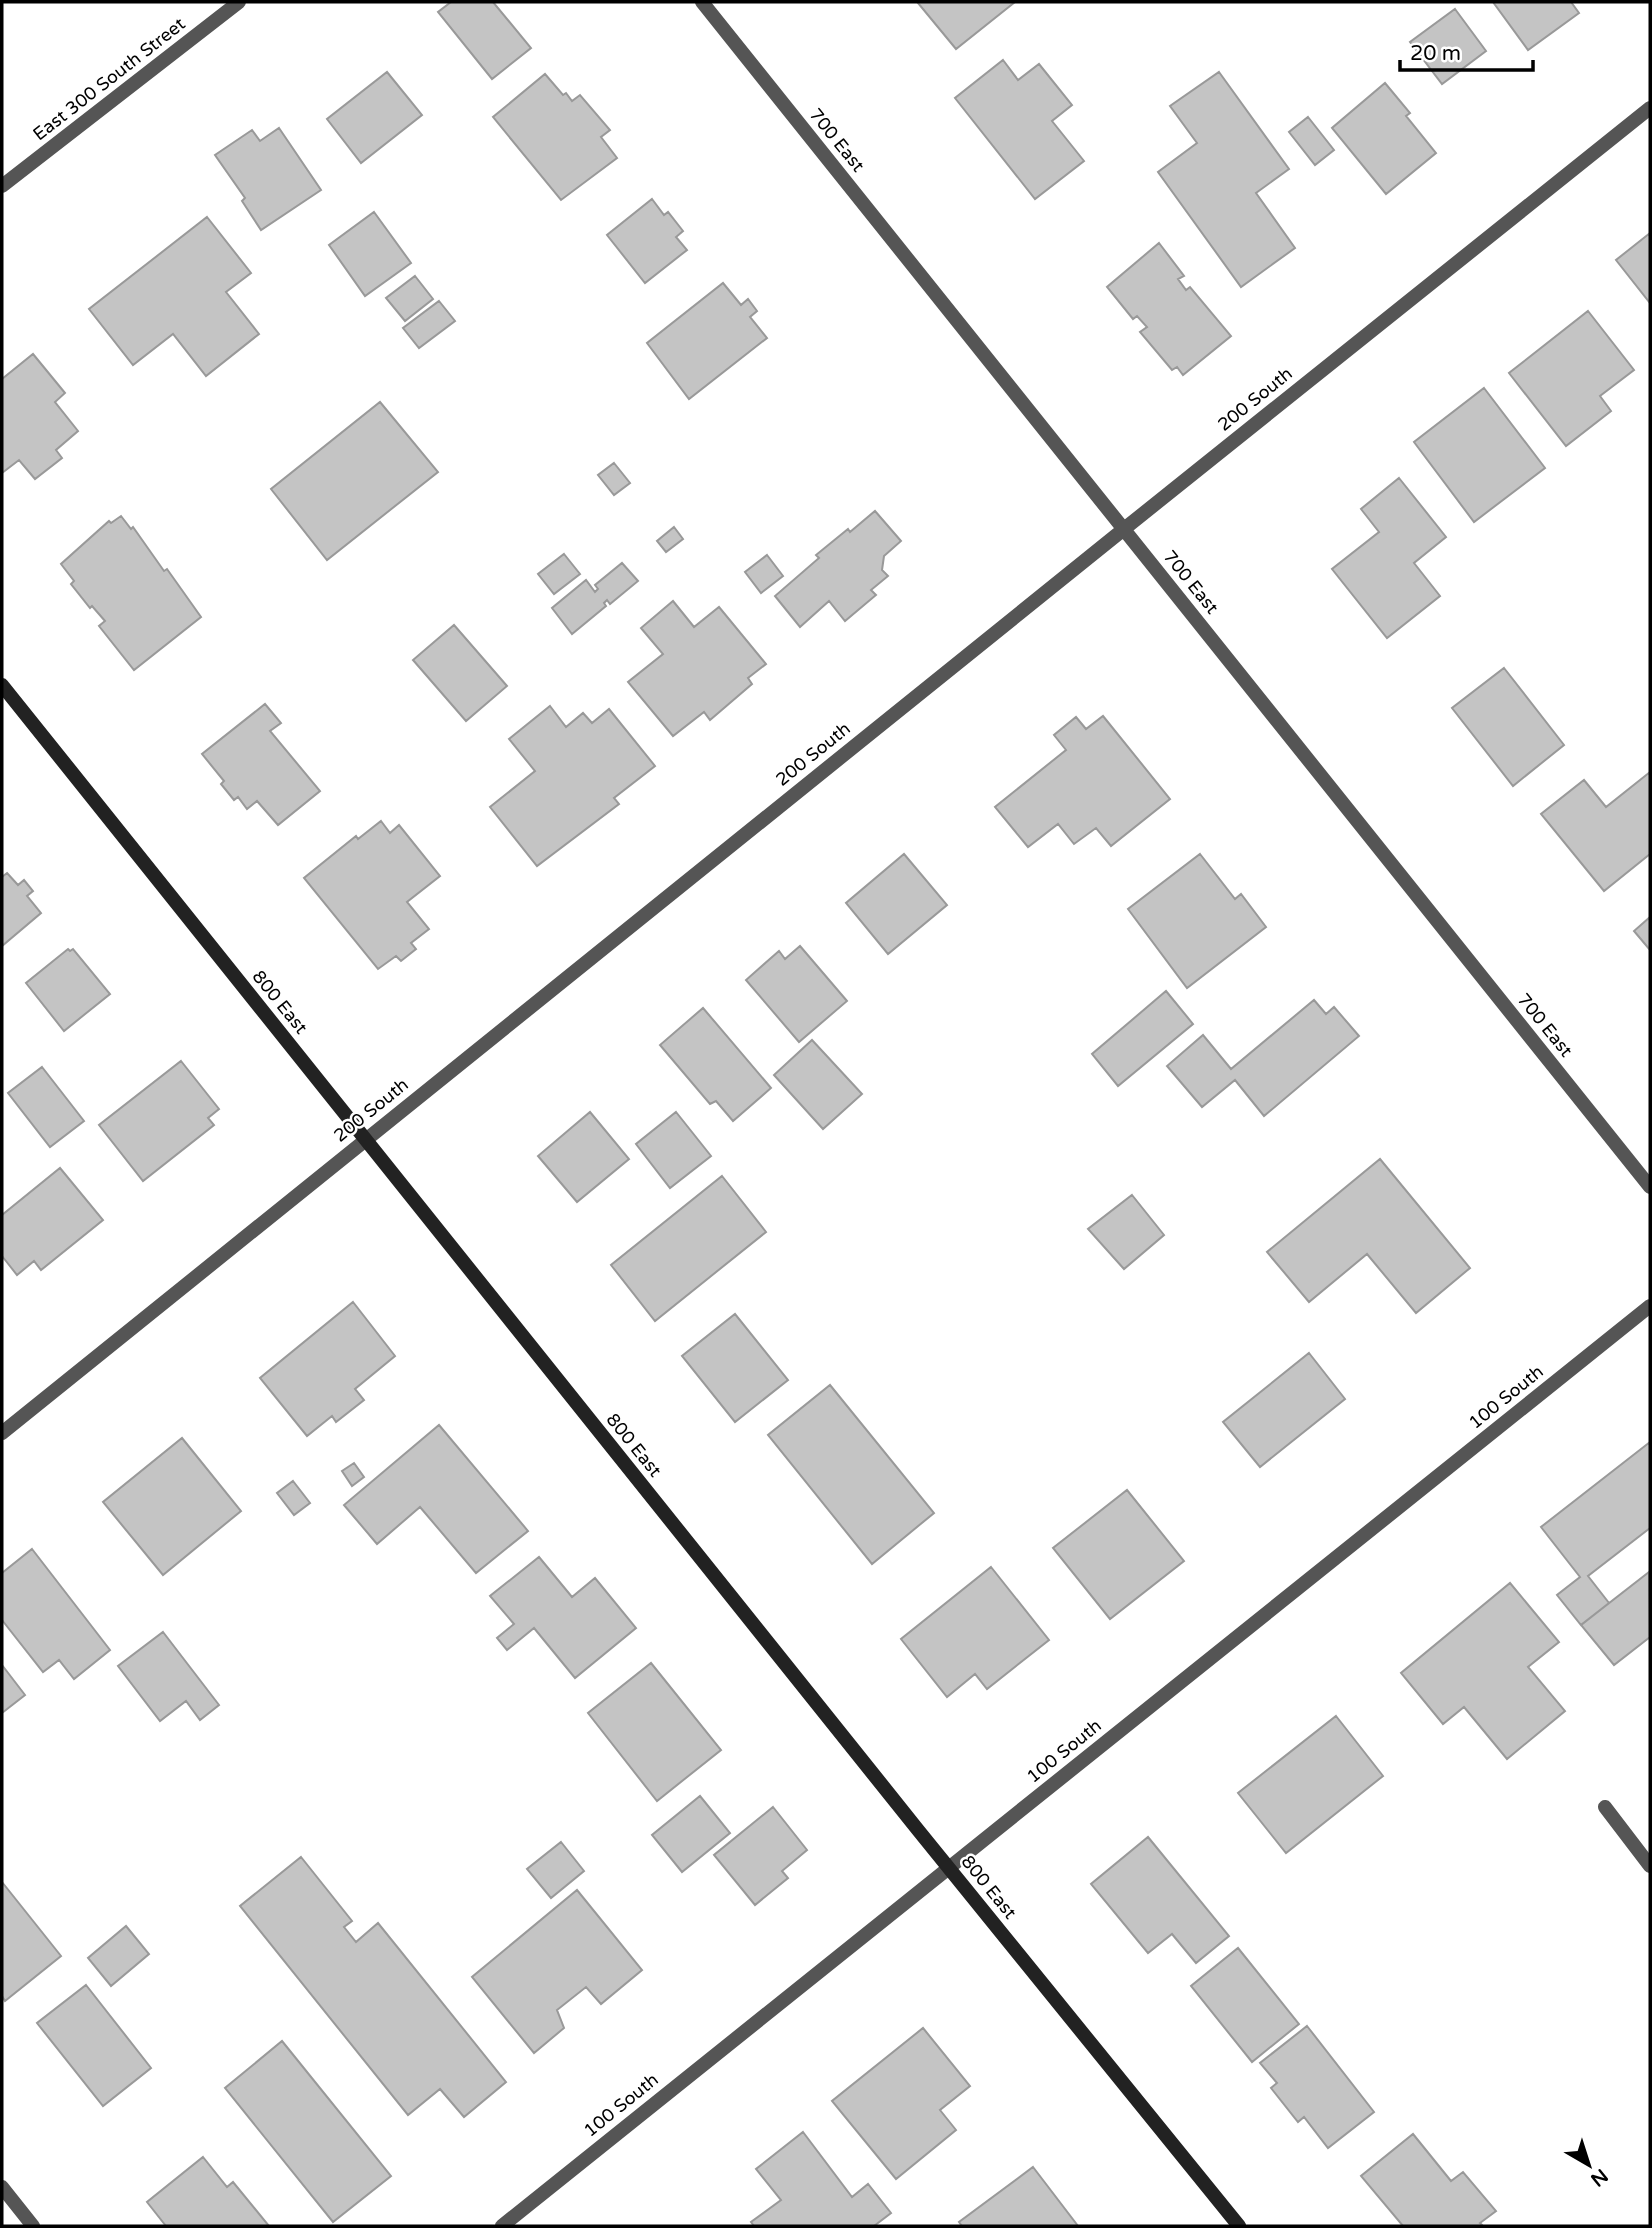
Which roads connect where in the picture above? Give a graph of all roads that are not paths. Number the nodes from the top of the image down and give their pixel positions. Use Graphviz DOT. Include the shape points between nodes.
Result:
graph roads {
  1 [pos="239,2"];
  2 [pos="702,2"];
  3 [pos="1650,108"];
  4 [pos="2,186"];
  5 [pos="1124,529"];
  6 [pos="2,685"];
  7 [pos="365,1139"];
  8 [pos="1650,1187"];
  9 [pos="1650,1306"];
  10 [pos="2,1433"];
  11 [pos="1605,1807"];
  12 [pos="1650,1866"];
  13 [pos="949,1868"];
  14 [pos="2,2187"];
  15 [pos="33,2226"];
  16 [pos="502,2226"];
  17 [pos="1239,2226"];
  1 -- 4 [label="street, East 300 South Street"];
  2 -- 5 [label="street, 700 East"];
  3 -- 5 [label="street, 200 South"];
  5 -- 7 [label="street, 200 South"];
  5 -- 8 [label="street, 700 East"];
  6 -- 7 [label="street, 800 East"];
  7 -- 10 [label="street, 200 South"];
  7 -- 13 [label="street, 800 East"];
  9 -- 13 [label="street, 100 South"];
  11 -- 12 [label="street"];
  13 -- 16 [label="street, 100 South"];
  13 -- 17 [label="street, 800 East"];
  14 -- 15 [label="street"];
}
